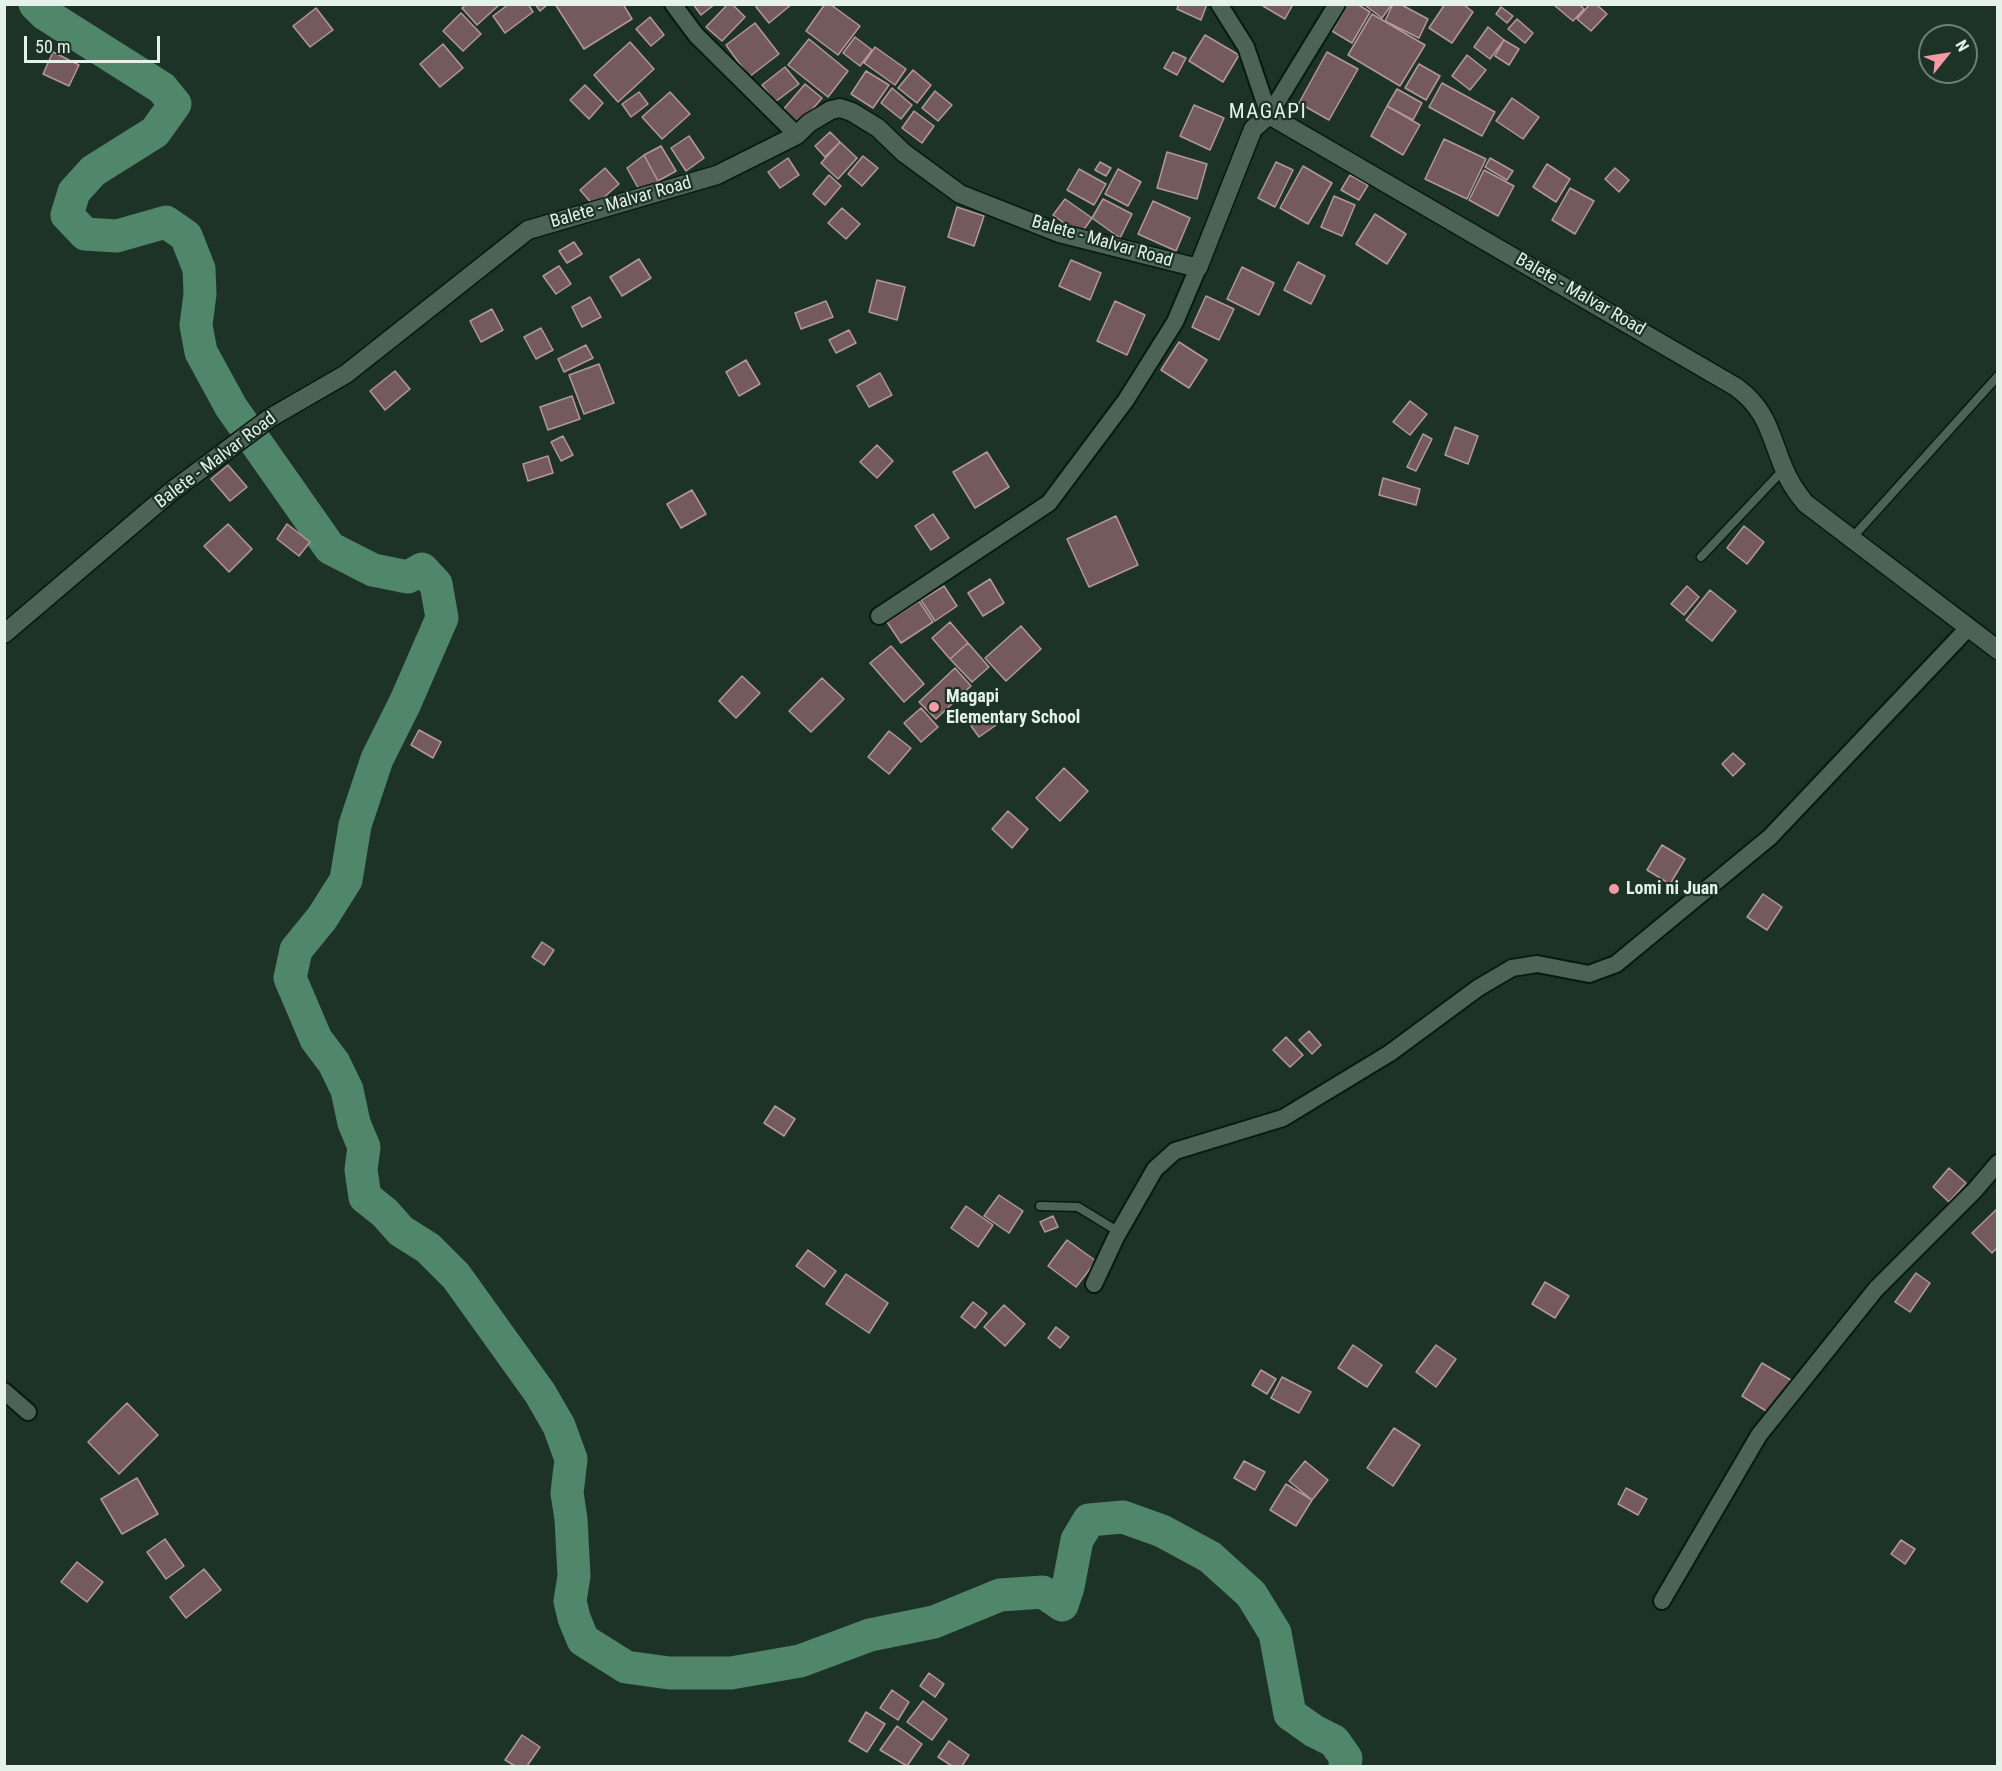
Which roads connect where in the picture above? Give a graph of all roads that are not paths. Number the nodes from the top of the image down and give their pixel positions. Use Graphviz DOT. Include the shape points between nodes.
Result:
graph roads {
  1 [pos="673,4"];
  2 [pos="1219,4"];
  3 [pos="1337,4"];
  4 [pos="1269,115"];
  5 [pos="797,135"];
  6 [pos="1198,268"];
  7 [pos="1998,376"];
  8 [pos="1784,469"];
  9 [pos="1852,538"];
  10 [pos="1701,557"];
  11 [pos="879,616"];
  12 [pos="1969,627"];
  13 [pos="4,634"];
  14 [pos="1998,650"];
  15 [pos="1998,1163"];
  16 [pos="1040,1206"];
  17 [pos="1119,1232"];
  18 [pos="1094,1284"];
  19 [pos="4,1391"];
  20 [pos="28,1412"];
  21 [pos="1662,1601"];
  1 -- 5 [label="street" via="696,35"];
  2 -- 4 [label="street" via="1246,47"];
  3 -- 4 [label="street"];
  4 -- 6 [label="main road, Balete - Malvar Road" via="1253,129"];
  4 -- 8 [label="main road, Balete - Malvar Road" via="1731,383 1759,408"];
  5 -- 6 [label="main road, Balete - Malvar Road" via="809,123 840,108 878,128 904,153 960,194 1059,233"];
  5 -- 13 [label="main road, Balete - Malvar Road" via="717,175 528,230 346,374 270,418 172,491"];
  6 -- 11 [label="street" via="1175,322 1151,361 1049,503"];
  7 -- 9 [label="lane"];
  8 -- 9 [label="main road, Balete - Malvar Road" via="1805,503"];
  8 -- 10 [label="lane"];
  9 -- 12 [label="main road, Balete - Malvar Road"];
  12 -- 14 [label="main road, Balete - Malvar Road"];
  12 -- 17 [label="street" via="1770,837 1616,964 1590,974 1537,964 1512,968 1478,988 1390,1053 1283,1118 1175,1151 1155,1169"];
  15 -- 21 [label="street" via="1876,1289 1759,1435"];
  16 -- 17 [label="lane" via="1078,1207"];
  17 -- 18 [label="street"];
  19 -- 20 [label="street"];
}
